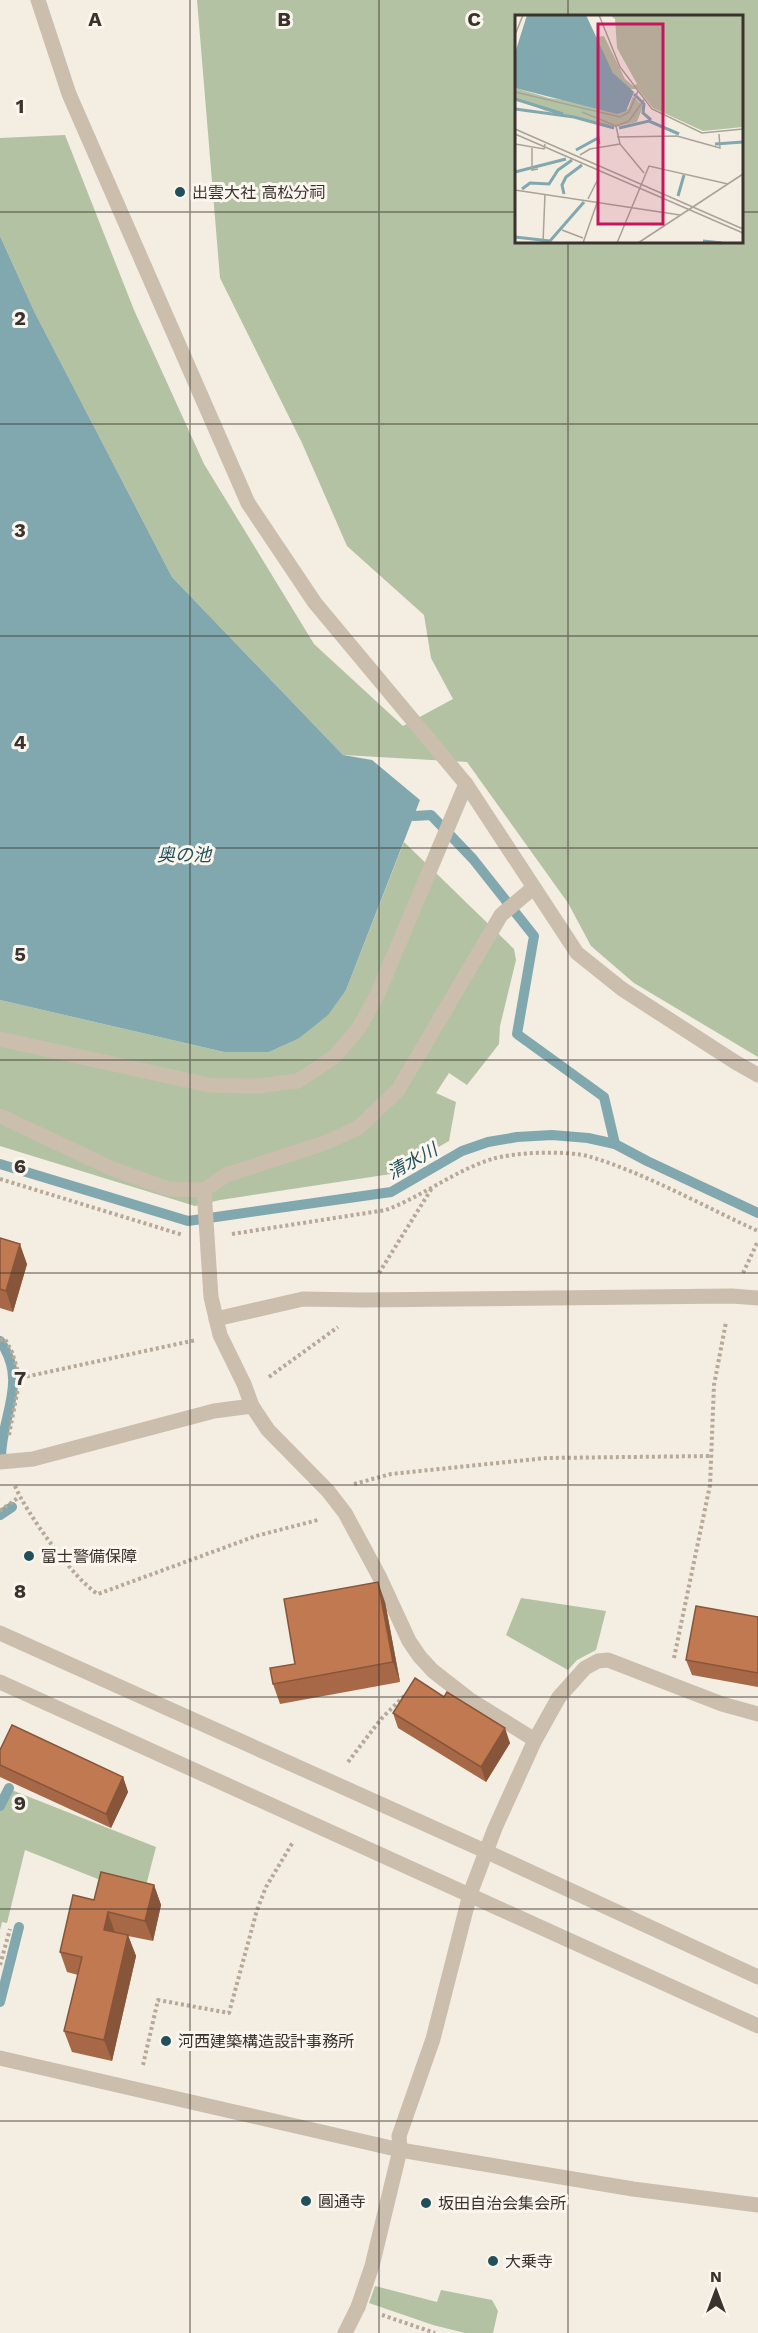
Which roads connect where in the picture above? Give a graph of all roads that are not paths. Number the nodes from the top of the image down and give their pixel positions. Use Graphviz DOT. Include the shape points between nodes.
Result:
graph roads {
  1 [pos="38,0"];
  2 [pos="466,784"];
  3 [pos="529,890"];
  4 [pos="0,1039"];
  5 [pos="758,1075"];
  6 [pos="0,1116"];
  7 [pos="206,1197"];
  8 [pos="758,1298"];
  9 [pos="216,1319"];
  10 [pos="252,1406"];
  11 [pos="3,1462"];
  12 [pos="0,1633"];
  13 [pos="0,1682"];
  14 [pos="758,1714"];
  15 [pos="535,1740"];
  16 [pos="485,1851"];
  17 [pos="470,1894"];
  18 [pos="758,1977"];
  19 [pos="758,2025"];
  20 [pos="1,2061"];
  21 [pos="400,2150"];
  22 [pos="758,2205"];
  23 [pos="345,2333"];
  1 -- 2 [label="street" via="69,94 248,503 315,603"];
  2 -- 3 [label="street"];
  2 -- 4 [label="street" via="378,993 359,1028 334,1057 298,1081 257,1086 209,1084"];
  3 -- 5 [label="street" via="577,953 622,989"];
  3 -- 7 [label="street" via="501,915 399,1090 358,1128 226,1175"];
  6 -- 7 [label="street" via="113,1169 169,1189"];
  7 -- 9 [label="street" via="206,1236"];
  8 -- 9 [label="street" via="303,1299"];
  9 -- 10 [label="street"];
  10 -- 11 [label="street" via="214,1412 33,1459"];
  10 -- 15 [label="street" via="268,1430 345,1513 409,1641 433,1671 469,1699"];
  12 -- 16 [label="street"];
  13 -- 17 [label="street"];
  14 -- 15 [label="street" via="722,1704 617,1662 598,1661 585,1668 559,1697"];
  15 -- 16 [label="street"];
  16 -- 17 [label="street"];
  16 -- 18 [label="street"];
  17 -- 19 [label="street"];
  17 -- 21 [label="street" via="433,2039 399,2136"];
  20 -- 21 [label="street"];
  21 -- 22 [label="street" via="633,2189"];
  21 -- 23 [label="street" via="372,2266"];
}
